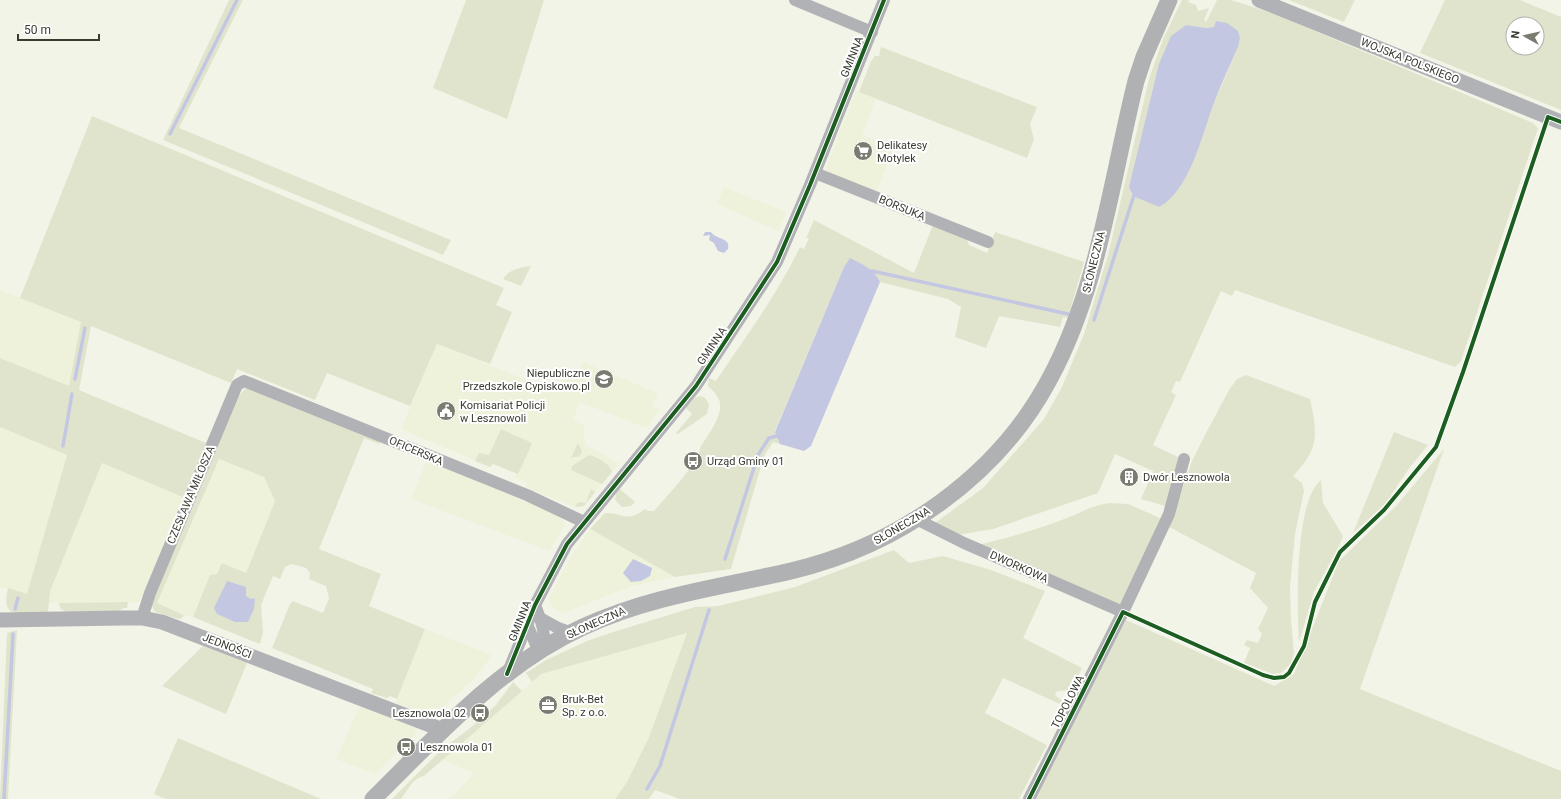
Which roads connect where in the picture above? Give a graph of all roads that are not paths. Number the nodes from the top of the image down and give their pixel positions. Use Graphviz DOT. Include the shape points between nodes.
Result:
graph roads {
  1 [pos="795,0"];
  2 [pos="884,0"];
  3 [pos="1168,0"];
  4 [pos="1259,0"];
  5 [pos="872,32"];
  6 [pos="1561,122"];
  7 [pos="815,173"];
  8 [pos="988,242"];
  9 [pos="248,381"];
  10 [pos="1184,459"];
  11 [pos="916,519"];
  12 [pos="584,522"];
  13 [pos="536,611"];
  14 [pos="1123,612"];
  15 [pos="142,618"];
  16 [pos="0,620"];
  17 [pos="527,624"];
  18 [pos="572,633"];
  19 [pos="542,650"];
  20 [pos="507,674"];
  21 [pos="443,730"];
  22 [pos="373,799"];
  23 [pos="1029,799"];
  1 -- 5 [label="street"];
  2 -- 5 [label="street, GMINNA"];
  3 -- 11 [label="main road, SŁONECZNA" via="1144,57 1089,282 1060,360 1034,406 988,461 966,482"];
  4 -- 6 [label="street, WOJSKA POLSKIEGO"];
  5 -- 7 [label="street, GMINNA"];
  7 -- 8 [label="street, BORSUKA"];
  7 -- 12 [label="street, GMINNA" via="777,262 753,300 685,399"];
  9 -- 12 [label="street, OFICERSKA"];
  9 -- 15 [label="street, CZESŁAWA MIŁOSZA" via="237,385 150,593"];
  10 -- 14 [label="street, TOPOLOWA" via="1169,514"];
  11 -- 14 [label="street, DWORKOWA" via="964,543"];
  11 -- 18 [label="main road, SŁONECZNA" via="883,539 837,558 638,605"];
  12 -- 13 [label="street, GMINNA" via="567,544"];
  13 -- 17 [label="street, GMINNA"];
  13 -- 18 [label="street, GMINNA" via="558,628"];
  13 -- 19 [label="street, GMINNA" via="544,641"];
  14 -- 23 [label="street, TOPOLOWA"];
  15 -- 16 [label="street, JEDNOŚCI"];
  15 -- 21 [label="street, JEDNOŚCI" via="178,627"];
  17 -- 19 [label="street, GMINNA" via="534,642"];
  17 -- 20 [label="street, GMINNA"];
  18 -- 19 [label="main road, SŁONECZNA"];
  19 -- 20 [label="main road, SŁONECZNA"];
  20 -- 21 [label="main road, SŁONECZNA"];
  21 -- 22 [label="main road, SŁONECZNA"];
}
